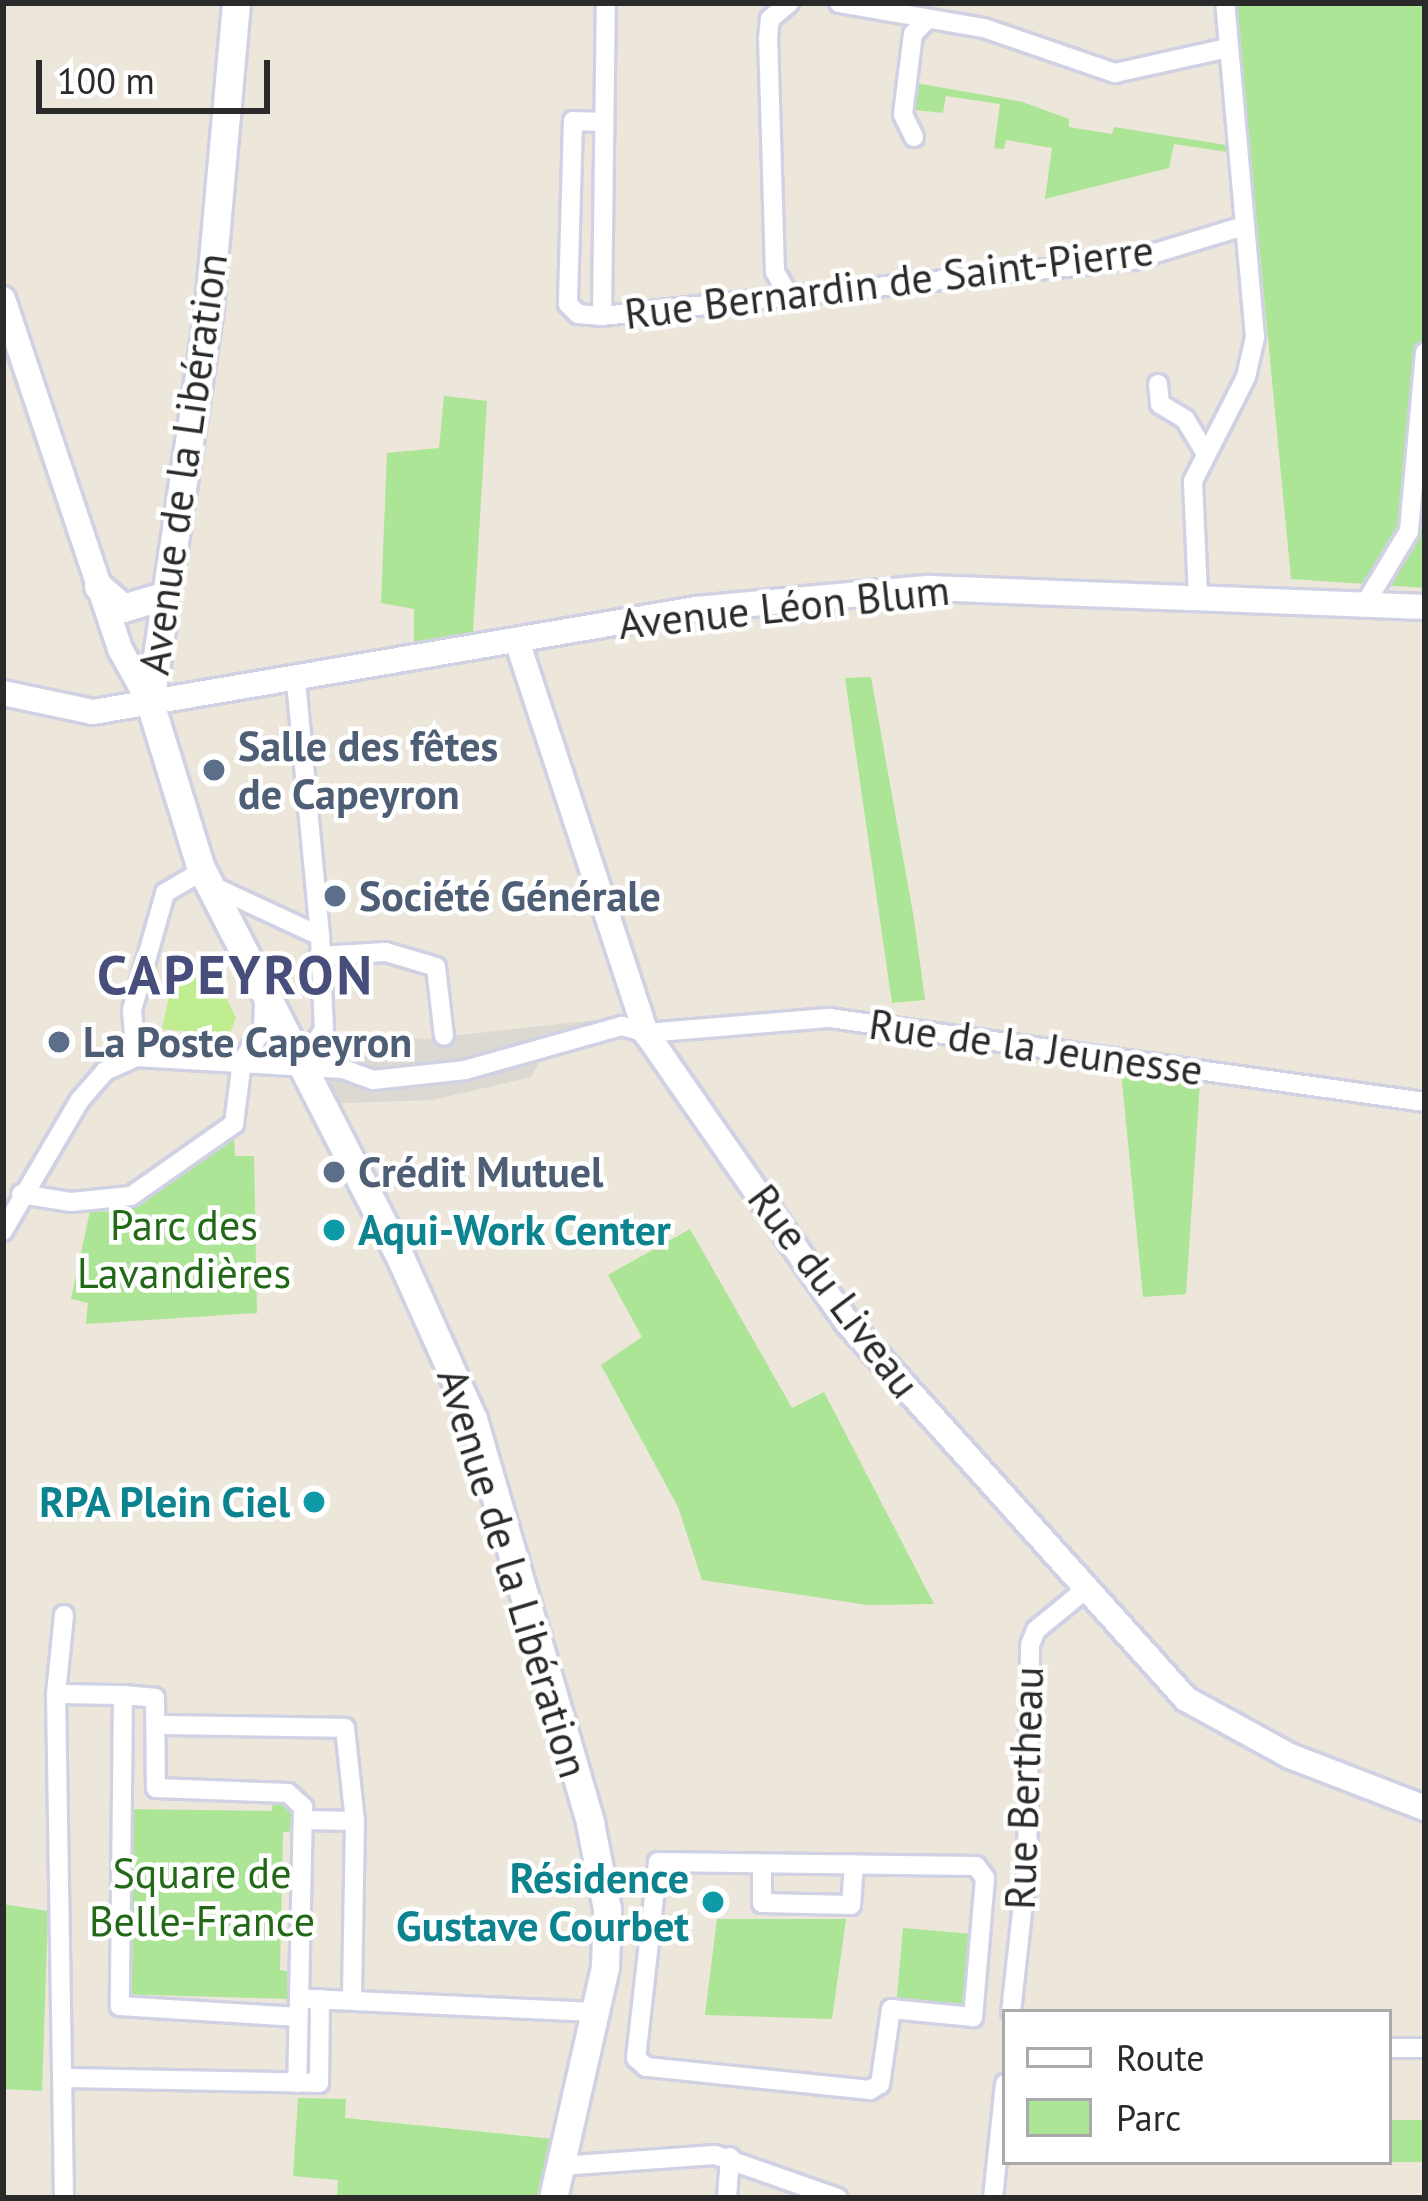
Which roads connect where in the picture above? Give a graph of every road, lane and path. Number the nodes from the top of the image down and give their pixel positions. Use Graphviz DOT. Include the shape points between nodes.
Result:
graph roads {
  1 [pos="236,3"];
  2 [pos="606,3"];
  3 [pos="789,3"];
  4 [pos="839,3"];
  5 [pos="1225,3"];
  6 [pos="925,22"];
  7 [pos="1228,48"];
  8 [pos="603,122"];
  9 [pos="914,137"];
  10 [pos="1244,226"];
  11 [pos="789,296"];
  12 [pos="3,299"];
  13 [pos="602,316"];
  14 [pos="1425,352"];
  15 [pos="1159,384"];
  16 [pos="1204,451"];
  17 [pos="98,586"];
  18 [pos="163,596"];
  19 [pos="1198,596"];
  20 [pos="1365,604"];
  21 [pos="1425,607"];
  22 [pos="517,641"];
  23 [pos="296,681"];
  24 [pos="3,692"];
  25 [pos="150,703"];
  26 [pos="205,877"];
  27 [pos="319,946"];
  28 [pos="264,998"];
  29 [pos="646,1033"];
  30 [pos="444,1036"];
  31 [pos="136,1057"];
  32 [pos="242,1061"];
  33 [pos="298,1066"];
  34 [pos="1425,1102"];
  35 [pos="21,1194"];
  36 [pos="3,1231"];
  37 [pos="1086,1589"];
  38 [pos="64,1615"];
  39 [pos="56,1694"];
  40 [pos="123,1694"];
  41 [pos="157,1725"];
  42 [pos="1425,1808"];
  43 [pos="304,1820"];
  44 [pos="355,1821"];
  45 [pos="762,1864"];
  46 [pos="854,1864"];
  47 [pos="605,1967"];
  48 [pos="645,1971"];
  49 [pos="976,1977"];
  50 [pos="1014,1982"];
  51 [pos="320,1999"];
  52 [pos="352,2000"];
  53 [pos="298,2008"];
  54 [pos="1012,2009"];
  55 [pos="597,2012"];
  56 [pos="1392,2048"];
  57 [pos="1425,2048"];
  58 [pos="64,2078"];
  59 [pos="297,2083"];
  60 [pos="1002,2112"];
  61 [pos="730,2157"];
  62 [pos="560,2166"];
  63 [pos="64,2198"];
  64 [pos="553,2198"];
  65 [pos="727,2198"];
  66 [pos="838,2198"];
  67 [pos="993,2198"];
  1 -- 18 [label="main road, Avenue de la Libération" via="209,308"];
  2 -- 8 [label="street"];
  3 -- 11 [label="street" via="770,19 768,38 775,272"];
  4 -- 6 [label="street"];
  5 -- 7 [label="street"];
  6 -- 7 [label="street" via="984,28 1115,74"];
  6 -- 9 [label="street" via="913,34 903,114"];
  7 -- 10 [label="street"];
  8 -- 13 [label="street"];
  8 -- 13 [label="street" via="573,121 568,304 578,314"];
  10 -- 11 [label="street, Rue Bernardin de Saint-Pierre" via="1132,260"];
  10 -- 16 [label="street" via="1252,357"];
  11 -- 13 [label="street, Rue Bernardin de Saint-Pierre"];
  12 -- 17 [label="street"];
  14 -- 20 [label="street" via="1409,531"];
  15 -- 16 [label="street" via="1160,404 1185,418"];
  16 -- 19 [label="street" via="1192,499"];
  17 -- 18 [label="main road" via="123,608"];
  17 -- 25 [label="street"];
  18 -- 25 [label="main road, Avenue de la Libération"];
  19 -- 20 [label="street, Avenue Léon Blum"];
  19 -- 22 [label="street, Avenue Léon Blum" via="928,588 718,606"];
  20 -- 21 [label="street, Avenue Léon Blum"];
  22 -- 23 [label="street, Avenue Léon Blum"];
  22 -- 29 [label="street, Rue du Liveau"];
  23 -- 25 [label="street, Avenue Léon Blum"];
  23 -- 27 [label="street"];
  24 -- 25 [label="street, Avenue Léon Blum" via="93,712"];
  25 -- 26 [label="main road, Avenue de la Libération"];
  26 -- 27 [label="street"];
  26 -- 28 [label="main road, Avenue de la Libération"];
  26 -- 31 [label="street" via="165,893 132,1010"];
  27 -- 30 [label="street" via="436,967"];
  27 -- 33 [label="street" via="324,1030"];
  28 -- 32 [label="street" via="262,1030"];
  28 -- 33 [label="main road, Avenue de la Libération"];
  29 -- 33 [label="street, Rue de la Jeunesse" via="622,1026 465,1070 373,1080"];
  29 -- 34 [label="street, Rue de la Jeunesse" via="830,1018"];
  29 -- 37 [label="street, Rue du Liveau" via="846,1321"];
  31 -- 32 [label="street, Rue de la Jeunesse"];
  31 -- 35 [label="street" via="105,1071 80,1100"];
  32 -- 33 [label="street, Rue de la Jeunesse"];
  32 -- 35 [label="street" via="234,1124 131,1196 71,1202"];
  33 -- 47 [label="main road, Avenue de la Libération" via="400,1259 483,1448 600,1862"];
  35 -- 36 [label="street"];
  37 -- 42 [label="street, Rue du Liveau" via="1166,1680 1212,1718"];
  37 -- 50 [label="street, Rue Bertheau" via="1036,1630 1030,1646 1028,1866"];
  38 -- 39 [label="street"];
  39 -- 40 [label="street"];
  39 -- 58 [label="street"];
  40 -- 41 [label="street" via="155,1698"];
  40 -- 53 [label="street" via="121,2006"];
  41 -- 43 [label="street" via="156,1788 288,1793"];
  41 -- 44 [label="street" via="345,1729"];
  43 -- 44 [label="street"];
  43 -- 53 [label="street"];
  44 -- 52 [label="street"];
  45 -- 46 [label="street"];
  45 -- 46 [label="street" via="762,1903 850,1905"];
  45 -- 48 [label="street" via="658,1862"];
  46 -- 49 [label="street" via="976,1866 985,1878"];
  47 -- 48 [label="street"];
  47 -- 55 [label="main road, Avenue de la Libération"];
  48 -- 49 [label="street" via="636,2059 646,2067 870,2090 880,2084 891,2009 973,2017"];
  49 -- 50 [label="street"];
  50 -- 54 [label="street, Rue Bertheau"];
  51 -- 52 [label="street"];
  51 -- 53 [label="street"];
  51 -- 59 [label="street" via="319,2084"];
  52 -- 55 [label="street"];
  53 -- 59 [label="street"];
  55 -- 62 [label="main road, Avenue de la Libération"];
  56 -- 57 [label="street"];
  58 -- 59 [label="street"];
  58 -- 63 [label="street"];
  60 -- 67 [label="street"];
  61 -- 62 [label="street"];
  61 -- 65 [label="street"];
  61 -- 66 [label="street"];
  62 -- 64 [label="main road, Avenue de la Libération"];
}
